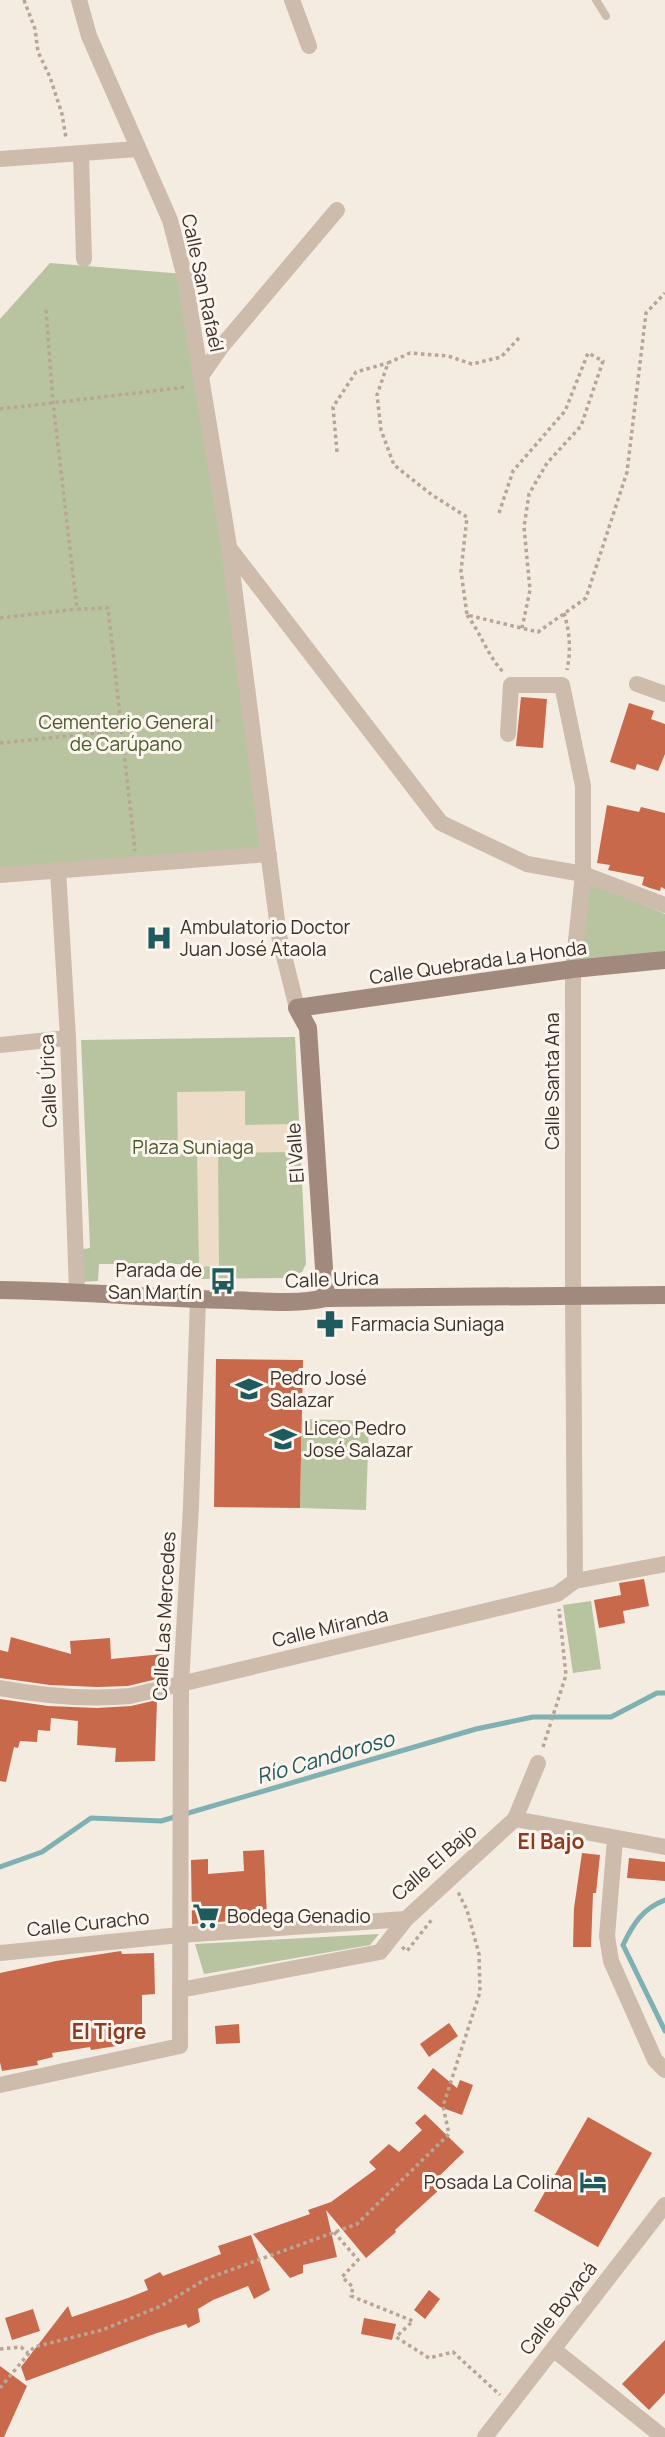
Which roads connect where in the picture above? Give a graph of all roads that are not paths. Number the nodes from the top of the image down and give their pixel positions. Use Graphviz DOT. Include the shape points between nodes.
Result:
graph roads {
  1 [pos="79,0"];
  2 [pos="292,0"];
  3 [pos="597,0"];
  4 [pos="606,16"];
  5 [pos="309,46"];
  6 [pos="137,149"];
  7 [pos="75,154"];
  8 [pos="0,159"];
  9 [pos="337,210"];
  10 [pos="84,259"];
  11 [pos="202,381"];
  12 [pos="229,549"];
  13 [pos="637,684"];
  14 [pos="665,694"];
  15 [pos="508,734"];
  16 [pos="269,854"];
  17 [pos="58,870"];
  18 [pos="583,874"];
  19 [pos="0,875"];
  20 [pos="665,905"];
  21 [pos="665,960"];
  22 [pos="573,969"];
  23 [pos="297,1008"];
  24 [pos="68,1038"];
  25 [pos="0,1045"];
  26 [pos="0,1290"];
  27 [pos="77,1291"];
  28 [pos="573,1295"];
  29 [pos="665,1295"];
  30 [pos="326,1298"];
  31 [pos="198,1299"];
  32 [pos="665,1564"];
  33 [pos="575,1581"];
  34 [pos="181,1684"];
  35 [pos="0,1688"];
  36 [pos="538,1763"];
  37 [pos="515,1819"];
  38 [pos="615,1839"];
  39 [pos="665,1847"];
  40 [pos="406,1919"];
  41 [pos="180,1935"];
  42 [pos="0,1954"];
  43 [pos="180,1990"];
  44 [pos="665,2070"];
  45 [pos="0,2085"];
  46 [pos="665,2205"];
  47 [pos="553,2349"];
  48 [pos="485,2437"];
  49 [pos="663,2437"];
  1 -- 6 [label="street, Calle San Rafaél" via="89,36"];
  2 -- 5 [label="street"];
  3 -- 4 [label="lane"];
  6 -- 7 [label="street"];
  6 -- 11 [label="street, Calle San Rafaél" via="170,220"];
  7 -- 8 [label="street"];
  7 -- 10 [label="street"];
  9 -- 11 [label="street" via="222,346"];
  11 -- 12 [label="street, Calle San Rafaél"];
  12 -- 16 [label="street, Calle San Rafaél"];
  12 -- 18 [label="street, Calle San Rafaél" via="441,823 527,864"];
  13 -- 14 [label="street"];
  15 -- 18 [label="street, Calle Santa Ana" via="511,685 562,685 583,786"];
  16 -- 17 [label="street"];
  16 -- 23 [label="street, Calle San Rafaél" via="279,936"];
  17 -- 19 [label="street"];
  17 -- 24 [label="street, Calle Úrica"];
  18 -- 20 [label="street, Calle San Rafaél"];
  18 -- 22 [label="street, Calle Santa Ana"];
  21 -- 22 [label="main road, Calle Quebrada La Honda"];
  22 -- 23 [label="main road, Calle Quebrada La Honda"];
  22 -- 28 [label="street, Calle Santa Ana"];
  23 -- 30 [label="main road, El Valle" via="308,1028"];
  24 -- 25 [label="street"];
  24 -- 27 [label="street, Calle Úrica"];
  26 -- 27 [label="main road, Calle Urica"];
  27 -- 31 [label="main road, Calle Urica"];
  28 -- 29 [label="main road, Calle Urica"];
  28 -- 30 [label="main road, Calle Urica"];
  28 -- 33 [label="street, Calle Santa Ana"];
  30 -- 31 [label="main road, Calle Urica" via="306,1302"];
  31 -- 34 [label="street, Calle Las Mercedes"];
  32 -- 33 [label="street, Calle Miranda"];
  33 -- 34 [label="street, Calle Miranda" via="557,1594"];
  34 -- 35 [label="street, Calle Miranda" via="98,1699"];
  34 -- 41 [label="street, Calle Las Mercedes"];
  36 -- 37 [label="street"];
  37 -- 38 [label="street"];
  37 -- 40 [label="street, Calle El Bajo"];
  38 -- 39 [label="street"];
  38 -- 44 [label="street" via="607,1936 611,1961 655,2060"];
  40 -- 41 [label="street, Calle El Bajo"];
  40 -- 43 [label="street" via="380,1952"];
  41 -- 42 [label="street, Calle Curacho"];
  41 -- 43 [label="street, Calle Las Mercedes"];
  43 -- 45 [label="street, Calle Las Mercedes" via="180,2046"];
  46 -- 47 [label="street, Calle Boyacá"];
  47 -- 48 [label="street, Calle Boyacá"];
  47 -- 49 [label="street"];
}
